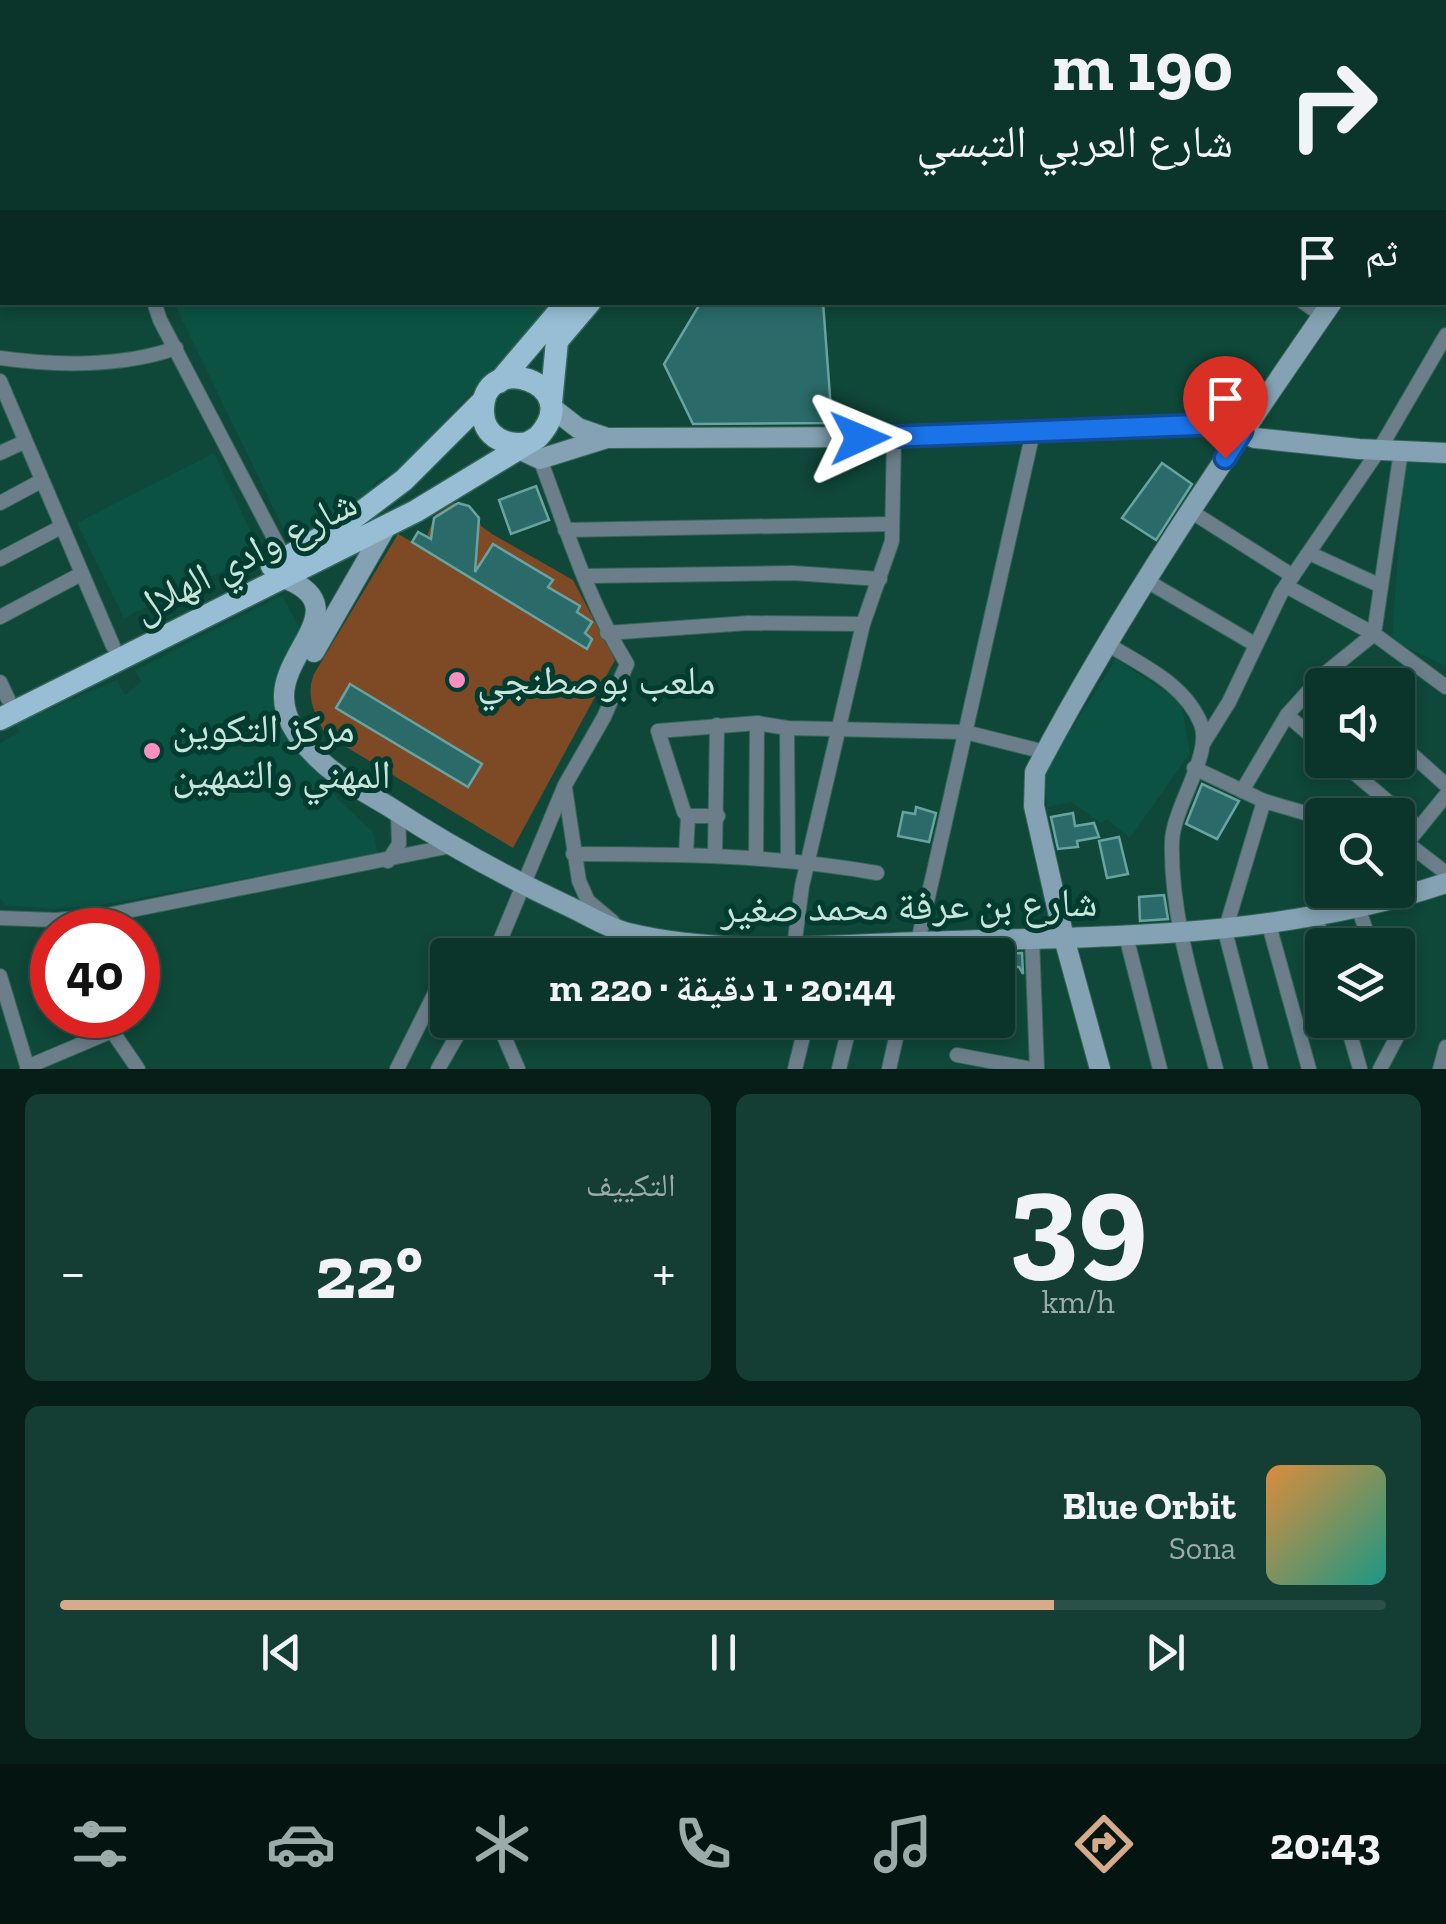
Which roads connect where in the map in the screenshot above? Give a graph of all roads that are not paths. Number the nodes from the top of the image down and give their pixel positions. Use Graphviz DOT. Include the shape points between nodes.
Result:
graph roads {
  1 [pos="155,305"];
  2 [pos="564,305"];
  3 [pos="587,305"];
  4 [pos="1327,309"];
  5 [pos="1446,335"];
  6 [pos="176,348"];
  7 [pos="0,358"];
  8 [pos="492,391"];
  9 [pos="2,392"];
  10 [pos="1242,431"];
  11 [pos="1034,432"];
  12 [pos="894,437"];
  13 [pos="532,438"];
  14 [pos="607,438"];
  15 [pos="24,442"];
  16 [pos="1390,450"];
  17 [pos="0,453"];
  18 [pos="1446,453"];
  19 [pos="41,482"];
  20 [pos="0,504"];
  21 [pos="1192,512"];
  22 [pos="387,524"];
  23 [pos="892,524"];
  24 [pos="61,527"];
  25 [pos="565,530"];
  26 [pos="1309,552"];
  27 [pos="0,559"];
  28 [pos="283,568"];
  29 [pos="81,574"];
  30 [pos="584,576"];
  31 [pos="880,579"];
  32 [pos="1147,581"];
  33 [pos="1290,581"];
  34 [pos="1381,586"];
  35 [pos="0,617"];
  36 [pos="863,624"];
  37 [pos="607,632"];
  38 [pos="1374,634"];
  39 [pos="1109,645"];
  40 [pos="113,646"];
  41 [pos="1256,646"];
  42 [pos="1339,668"];
  43 [pos="1446,687"];
  44 [pos="1305,699"];
  45 [pos="2,700"];
  46 [pos="1287,715"];
  47 [pos="758,723"];
  48 [pos="717,726"];
  49 [pos="842,727"];
  50 [pos="788,728"];
  51 [pos="1305,731"];
  52 [pos="965,732"];
  53 [pos="1204,742"];
  54 [pos="1045,752"];
  55 [pos="1415,757"];
  56 [pos="1194,768"];
  57 [pos="1361,778"];
  58 [pos="565,785"];
  59 [pos="1446,785"];
  60 [pos="1242,790"];
  61 [pos="1446,795"];
  62 [pos="1264,801"];
  63 [pos="398,812"];
  64 [pos="1305,813"];
  65 [pos="688,816"];
  66 [pos="718,816"];
  67 [pos="1419,828"];
  68 [pos="1415,831"];
  69 [pos="451,846"];
  70 [pos="1415,851"];
  71 [pos="573,854"];
  72 [pos="686,854"];
  73 [pos="715,855"];
  74 [pos="756,857"];
  75 [pos="788,860"];
  76 [pos="388,861"];
  77 [pos="808,861"];
  78 [pos="877,872"];
  79 [pos="1446,873"];
  80 [pos="1446,883"];
  81 [pos="520,884"];
  82 [pos="1415,892"];
  83 [pos="151,908"];
  84 [pos="1358,908"];
  85 [pos="0,918"];
  86 [pos="1316,918"];
  87 [pos="30,920"];
  88 [pos="1270,924"];
  89 [pos="1319,928"];
  90 [pos="1365,928"];
  91 [pos="1225,930"];
  92 [pos="624,932"];
  93 [pos="1181,934"];
  94 [pos="1126,936"];
  95 [pos="500,938"];
  96 [pos="662,938"];
  97 [pos="795,938"];
  98 [pos="918,938"];
  99 [pos="1064,938"];
  100 [pos="1032,939"];
  101 [pos="1015,940"];
  102 [pos="0,976"];
  103 [pos="430,1003"];
  104 [pos="98,1038"];
  105 [pos="116,1038"];
  106 [pos="456,1038"];
  107 [pos="504,1038"];
  108 [pos="803,1038"];
  109 [pos="847,1038"];
  110 [pos="896,1038"];
  111 [pos="1351,1038"];
  112 [pos="1396,1038"];
  113 [pos="1446,1047"];
  114 [pos="957,1055"];
  115 [pos="27,1068"];
  116 [pos="138,1069"];
  117 [pos="397,1069"];
  118 [pos="438,1069"];
  119 [pos="518,1069"];
  120 [pos="795,1069"];
  121 [pos="839,1069"];
  122 [pos="889,1069"];
  123 [pos="1034,1069"];
  124 [pos="1100,1069"];
  125 [pos="1160,1069"];
  126 [pos="1216,1069"];
  127 [pos="1261,1069"];
  128 [pos="1309,1069"];
  129 [pos="1360,1069"];
  130 [pos="1380,1069"];
  131 [pos="1440,1069"];
  1 -- 6 [label="street"];
  2 -- 8 [label="main road, شارع وادي الهلال"];
  3 -- 13 [label="main road" via="557,341"];
  4 -- 10 [label="street"];
  5 -- 16 [label="street"];
  6 -- 7 [label="street" via="148,358"];
  6 -- 28 [label="street"];
  8 -- 13 [label="main road" via="484,422 497,438"];
  8 -- 13 [label="main road" via="521,376 548,396"];
  8 -- 28 [label="main road, شارع وادي الهلال" via="404,480"];
  9 -- 15 [label="street"];
  10 -- 11 [label="street" via="1222,424"];
  10 -- 16 [label="street" via="1255,438"];
  10 -- 21 [label="street"];
  11 -- 12 [label="street"];
  11 -- 52 [label="street"];
  12 -- 14 [label="street"];
  12 -- 23 [label="street"];
  13 -- 14 [label="street"];
  13 -- 14 [label="street" via="578,428"];
  13 -- 22 [label="main road, شارع وادي الهلال"];
  13 -- 25 [label="street"];
  15 -- 17 [label="street"];
  15 -- 19 [label="street"];
  16 -- 18 [label="street"];
  16 -- 26 [label="street"];
  16 -- 34 [label="street"];
  19 -- 20 [label="street"];
  19 -- 24 [label="street"];
  21 -- 32 [label="street"];
  21 -- 33 [label="street"];
  22 -- 28 [label="main road, شارع وادي الهلال"];
  22 -- 63 [label="street, شارع بن عرفة محمد صغير" via="299,678 296,703 314,742"];
  23 -- 25 [label="street"];
  23 -- 31 [label="street"];
  24 -- 27 [label="street"];
  24 -- 29 [label="street"];
  25 -- 30 [label="street"];
  26 -- 33 [label="street"];
  26 -- 34 [label="street"];
  28 -- 40 [label="main road, شارع وادي الهلال"];
  28 -- 45 [label="main road, شارع وادي الهلال"];
  28 -- 63 [label="street, شارع بن عرفة محمد صغير" via="316,603 284,695 290,724 328,768"];
  29 -- 35 [label="street"];
  29 -- 40 [label="street"];
  30 -- 31 [label="street" via="794,573"];
  30 -- 37 [label="street"];
  31 -- 36 [label="street"];
  32 -- 39 [label="street"];
  32 -- 41 [label="street"];
  33 -- 38 [label="street"];
  33 -- 41 [label="street"];
  34 -- 38 [label="street"];
  36 -- 37 [label="street"];
  36 -- 49 [label="street"];
  37 -- 58 [label="street" via="627,664"];
  38 -- 42 [label="street"];
  38 -- 43 [label="street"];
  39 -- 53 [label="street" via="1177,688 1202,726"];
  39 -- 54 [label="street"];
  40 -- 45 [label="main road, شارع وادي الهلال"];
  41 -- 53 [label="street"];
  44 -- 46 [label="street"];
  46 -- 51 [label="street"];
  46 -- 60 [label="street"];
  47 -- 48 [label="street"];
  47 -- 50 [label="street"];
  47 -- 74 [label="street"];
  48 -- 65 [label="street" via="658,730"];
  48 -- 66 [label="street"];
  49 -- 50 [label="street"];
  49 -- 52 [label="street"];
  49 -- 77 [label="street"];
  50 -- 75 [label="street"];
  52 -- 54 [label="street"];
  52 -- 98 [label="street"];
  53 -- 56 [label="street"];
  54 -- 99 [label="street" via="1035,772 1034,806"];
  55 -- 59 [label="street"];
  56 -- 60 [label="street"];
  56 -- 93 [label="street" via="1172,843"];
  57 -- 67 [label="street"];
  58 -- 71 [label="street"];
  58 -- 81 [label="street"];
  60 -- 62 [label="street"];
  61 -- 67 [label="street"];
  62 -- 64 [label="street"];
  62 -- 91 [label="street"];
  63 -- 69 [label="street, شارع بن عرفة محمد صغير"];
  63 -- 76 [label="street" via="399,844"];
  65 -- 66 [label="street"];
  65 -- 72 [label="street"];
  66 -- 73 [label="street"];
  67 -- 68 [label="street"];
  69 -- 76 [label="street"];
  69 -- 81 [label="street, شارع بن عرفة محمد صغير"];
  70 -- 79 [label="street"];
  71 -- 72 [label="street"];
  71 -- 92 [label="street" via="588,902"];
  72 -- 73 [label="street"];
  73 -- 74 [label="street"];
  74 -- 75 [label="street"];
  75 -- 77 [label="street"];
  76 -- 83 [label="street"];
  77 -- 78 [label="street"];
  77 -- 97 [label="street"];
  80 -- 82 [label="street, شارع بن عرفة محمد صغير"];
  81 -- 92 [label="street, شارع بن عرفة محمد صغير"];
  81 -- 95 [label="street"];
  84 -- 86 [label="street, شارع بن عرفة محمد صغير"];
  84 -- 90 [label="street"];
  85 -- 87 [label="street"];
  86 -- 88 [label="street, شارع بن عرفة محمد صغير"];
  86 -- 89 [label="street"];
  88 -- 91 [label="street, شارع بن عرفة محمد صغير"];
  88 -- 128 [label="street"];
  91 -- 93 [label="street, شارع بن عرفة محمد صغير"];
  91 -- 127 [label="street"];
  92 -- 96 [label="street, شارع بن عرفة محمد صغير"];
  93 -- 94 [label="street, شارع بن عرفة محمد صغير"];
  93 -- 126 [label="street"];
  94 -- 99 [label="street, شارع بن عرفة محمد صغير"];
  94 -- 125 [label="street"];
  99 -- 100 [label="street, شارع بن عرفة محمد صغير"];
  99 -- 124 [label="street"];
  100 -- 101 [label="street, شارع بن عرفة محمد صغير"];
  100 -- 123 [label="street"];
  102 -- 115 [label="street"];
  103 -- 117 [label="street"];
  104 -- 115 [label="street"];
  105 -- 116 [label="street"];
  106 -- 118 [label="street"];
  107 -- 119 [label="street"];
  108 -- 120 [label="street"];
  109 -- 121 [label="street"];
  110 -- 122 [label="street"];
  111 -- 129 [label="street"];
  112 -- 130 [label="street"];
  113 -- 131 [label="street"];
  114 -- 123 [label="street"];
}
